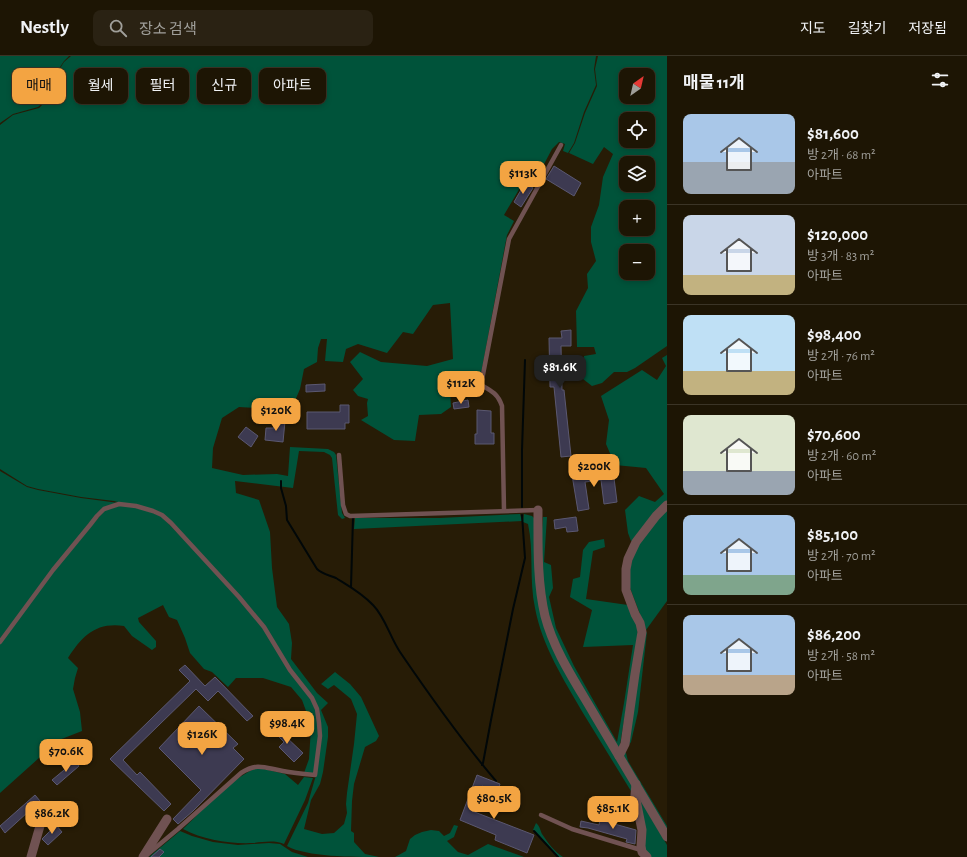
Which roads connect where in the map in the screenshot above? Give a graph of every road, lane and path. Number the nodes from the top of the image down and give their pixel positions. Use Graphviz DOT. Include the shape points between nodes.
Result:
graph roads {
  1 [pos="561,145"];
  2 [pos="340,455"];
  3 [pos="667,505"];
  4 [pos="504,510"];
  5 [pos="538,510"];
  6 [pos="0,642"];
  7 [pos="619,756"];
  8 [pos="636,784"];
  9 [pos="541,815"];
  10 [pos="42,819"];
  11 [pos="167,819"];
  12 [pos="667,837"];
  13 [pos="644,853"];
  14 [pos="31,857"];
  15 [pos="143,857"];
  1 -- 4 [label="lane" via="509,239 482,385 499,397 502,406"];
  2 -- 4 [label="lane" via="343,506 346,514 357,516"];
  3 -- 7 [label="street" via="636,542 626,569 626,590 642,632 626,744"];
  4 -- 5 [label="lane"];
  5 -- 7 [label="street" via="542,597 552,638"];
  6 -- 15 [label="lane" via="96,516 104,509 119,504 136,506 162,515 216,572 264,626 290,670 312,698 317,709 320,736 315,775 263,766 248,769"];
  7 -- 8 [label="street"];
  8 -- 12 [label="street"];
  8 -- 13 [label="street" via="635,795"];
  9 -- 13 [label="lane" via="572,829"];
  10 -- 14 [label="street"];
  11 -- 15 [label="street"];
}
